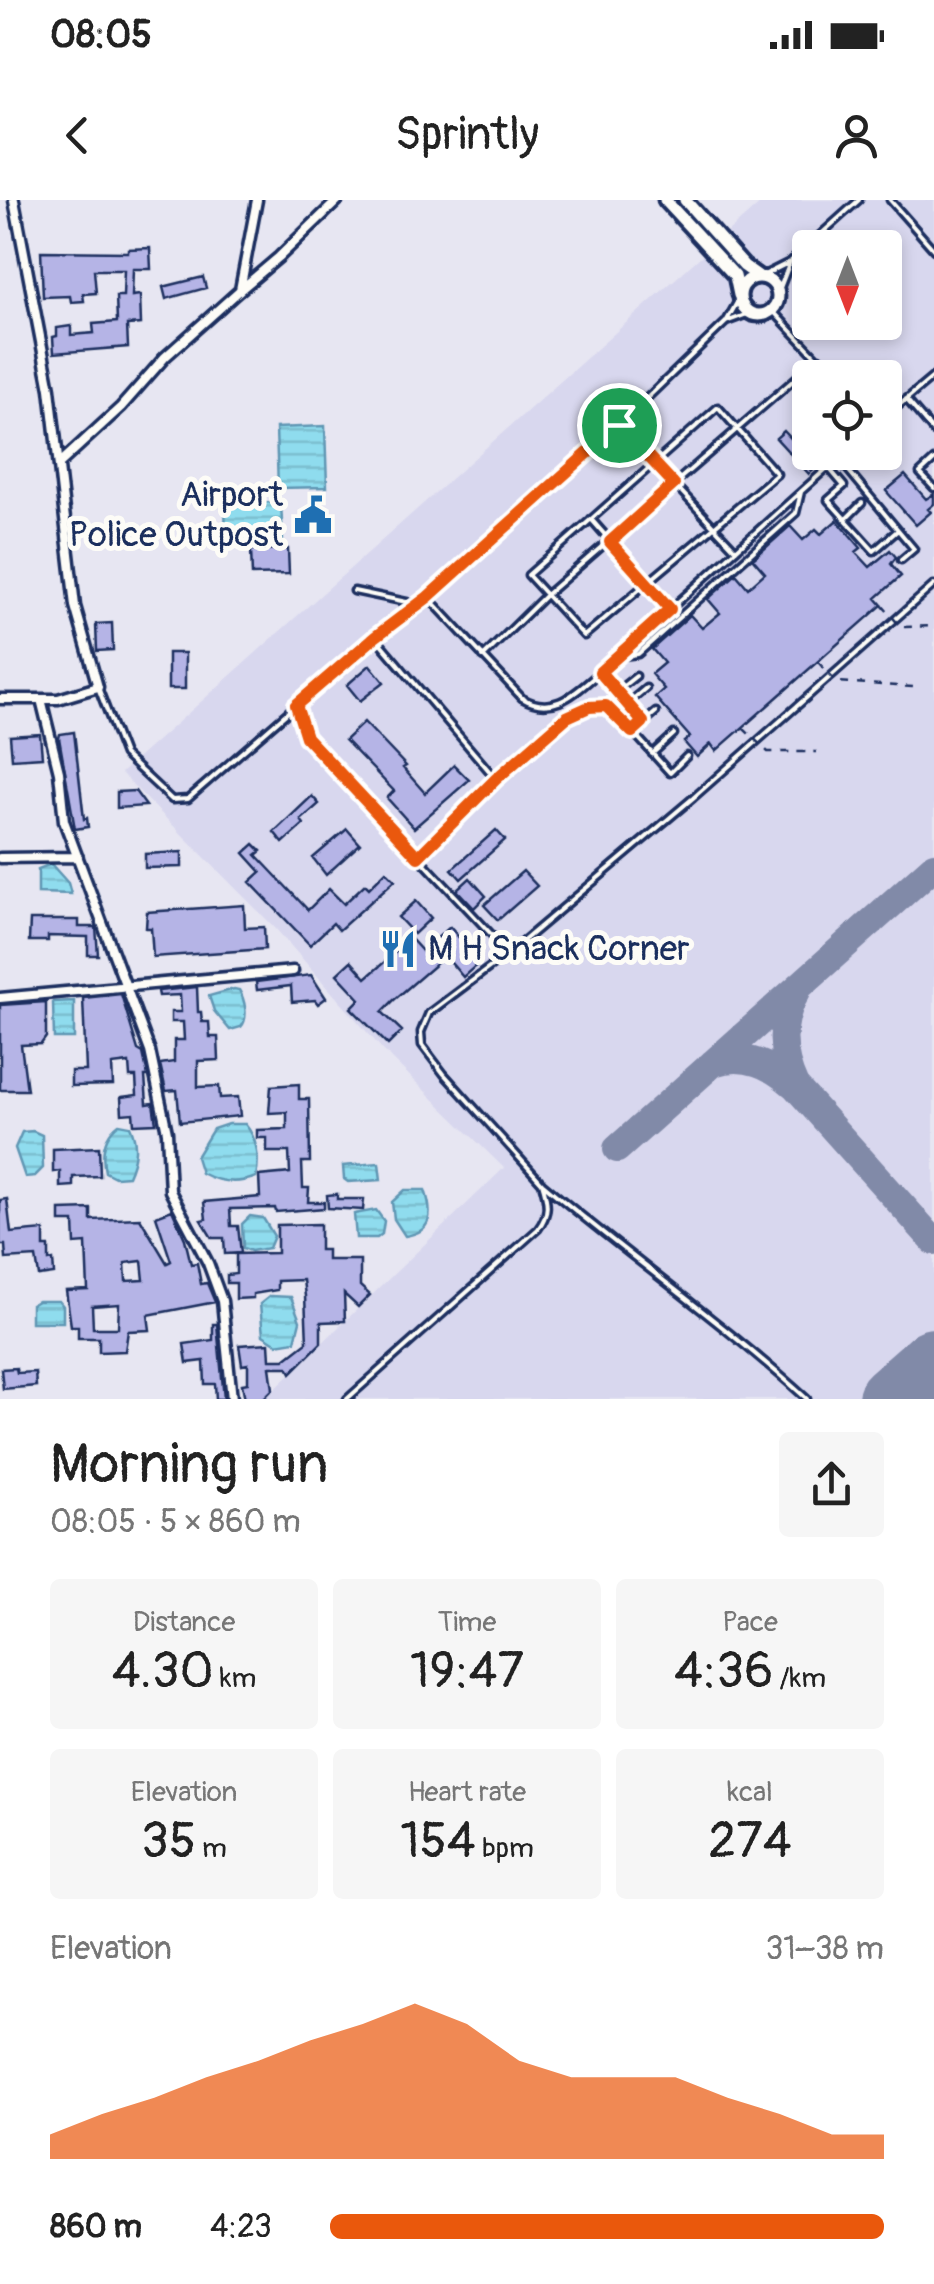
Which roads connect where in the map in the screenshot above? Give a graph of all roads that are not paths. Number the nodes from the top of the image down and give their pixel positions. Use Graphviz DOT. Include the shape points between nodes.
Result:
graph roads {
  1 [pos="14,200"];
  2 [pos="257,200"];
  3 [pos="338,200"];
  4 [pos="666,200"];
  5 [pos="686,200"];
  6 [pos="858,200"];
  7 [pos="890,200"];
  8 [pos="824,230"];
  9 [pos="934,250"];
  10 [pos="790,262"];
  11 [pos="760,276"];
  12 [pos="240,290"];
  13 [pos="778,293"];
  14 [pos="739,297"];
  15 [pos="772,310"];
  16 [pos="750,313"];
  17 [pos="726,322"];
  18 [pos="820,358"];
  19 [pos="934,376"];
  20 [pos="906,400"];
  21 [pos="902,403"];
  22 [pos="619,425"];
  23 [pos="739,429"];
  24 [pos="934,432"];
  25 [pos="934,460"];
  26 [pos="655,463"];
  27 [pos="59,464"];
  28 [pos="826,470"];
  29 [pos="830,470"];
  30 [pos="848,470"];
  31 [pos="674,484"];
  32 [pos="934,488"];
  33 [pos="801,492"];
  34 [pos="862,504"];
  35 [pos="590,519"];
  36 [pos="846,519"];
  37 [pos="714,527"];
  38 [pos="898,530"];
  39 [pos="610,542"];
  40 [pos="736,550"];
  41 [pos="901,560"];
  42 [pos="647,584"];
  43 [pos="934,585"];
  44 [pos="354,592"];
  45 [pos="546,595"];
  46 [pos="428,597"];
  47 [pos="416,604"];
  48 [pos="670,609"];
  49 [pos="375,637"];
  50 [pos="618,656"];
  51 [pos="484,657"];
  52 [pos="600,672"];
  53 [pos="636,676"];
  54 [pos="98,687"];
  55 [pos="646,688"];
  56 [pos="616,692"];
  57 [pos="0,699"];
  58 [pos="40,699"];
  59 [pos="627,704"];
  60 [pos="296,705"];
  61 [pos="656,712"];
  62 [pos="643,722"];
  63 [pos="632,732"];
  64 [pos="674,734"];
  65 [pos="652,754"];
  66 [pos="687,756"];
  67 [pos="496,779"];
  68 [pos="78,857"];
  69 [pos="418,857"];
  70 [pos="0,858"];
  71 [pos="509,953"];
  72 [pos="293,971"];
  73 [pos="126,986"];
  74 [pos="0,998"];
  75 [pos="542,1183"];
  76 [pos="232,1399"];
  77 [pos="347,1399"];
  78 [pos="807,1399"];
  1 -- 27 [label="street"];
  2 -- 12 [label="street"];
  3 -- 12 [label="street"];
  4 -- 14 [label="main road" via="736,276"];
  5 -- 11 [label="main road"];
  6 -- 8 [label="lane"];
  7 -- 9 [label="lane"];
  10 -- 11 [label="lane"];
  10 -- 13 [label="lane"];
  11 -- 13 [label="main road"];
  11 -- 14 [label="main road" via="744,282"];
  12 -- 27 [label="street"];
  13 -- 15 [label="main road"];
  14 -- 16 [label="main road"];
  14 -- 17 [label="lane"];
  15 -- 16 [label="main road"];
  15 -- 18 [label="lane"];
  16 -- 17 [label="lane"];
  17 -- 22 [label="lane"];
  18 -- 23 [label="lane"];
  19 -- 20 [label="lane"];
  20 -- 21 [label="lane"];
  20 -- 24 [label="lane"];
  22 -- 26 [label="lane"];
  22 -- 46 [label="lane"];
  23 -- 26 [label="lane" via="718,407"];
  23 -- 31 [label="lane"];
  23 -- 37 [label="lane" via="777,474"];
  25 -- 32 [label="lane" via="920,473"];
  26 -- 31 [label="lane"];
  26 -- 35 [label="lane"];
  27 -- 54 [label="street" via="76,606"];
  28 -- 33 [label="lane"];
  29 -- 36 [label="lane" via="844,486 828,500"];
  30 -- 38 [label="lane"];
  31 -- 37 [label="lane"];
  31 -- 39 [label="lane"];
  33 -- 40 [label="lane"];
  33 -- 50 [label="lane" via="796,513 638,654"];
  34 -- 36 [label="lane"];
  35 -- 39 [label="lane"];
  35 -- 45 [label="lane" via="528,575"];
  36 -- 38 [label="lane" via="874,551"];
  37 -- 40 [label="lane"];
  37 -- 42 [label="lane"];
  38 -- 41 [label="lane" via="914,549"];
  39 -- 42 [label="lane"];
  39 -- 45 [label="lane"];
  40 -- 48 [label="lane"];
  42 -- 45 [label="lane" via="584,636"];
  42 -- 48 [label="lane"];
  43 -- 71 [label="lane"];
  44 -- 47 [label="lane"];
  45 -- 51 [label="lane"];
  46 -- 47 [label="lane"];
  46 -- 51 [label="lane"];
  47 -- 49 [label="lane"];
  48 -- 50 [label="lane"];
  49 -- 60 [label="lane"];
  49 -- 67 [label="lane"];
  50 -- 52 [label="lane"];
  51 -- 52 [label="lane" via="532,704 566,702"];
  52 -- 56 [label="lane"];
  53 -- 56 [label="lane"];
  54 -- 58 [label="street"];
  54 -- 60 [label="lane" via="124,755 172,800 188,799"];
  55 -- 59 [label="lane"];
  56 -- 59 [label="lane"];
  57 -- 58 [label="street"];
  58 -- 68 [label="street" via="60,772 64,821"];
  59 -- 62 [label="lane"];
  60 -- 69 [label="lane" via="306,737"];
  61 -- 62 [label="lane"];
  62 -- 63 [label="lane"];
  63 -- 65 [label="lane"];
  63 -- 67 [label="lane" via="606,706 578,710"];
  64 -- 65 [label="lane"];
  65 -- 66 [label="lane" via="670,773"];
  67 -- 69 [label="lane"];
  68 -- 70 [label="street"];
  68 -- 73 [label="street"];
  69 -- 71 [label="lane"];
  71 -- 75 [label="lane" via="429,1014 420,1032 444,1074"];
  72 -- 73 [label="street"];
  73 -- 74 [label="street"];
  73 -- 76 [label="street" via="150,1051 168,1132 170,1191 222,1301"];
  75 -- 77 [label="lane" via="548,1201 538,1229"];
  75 -- 78 [label="lane"];
}
